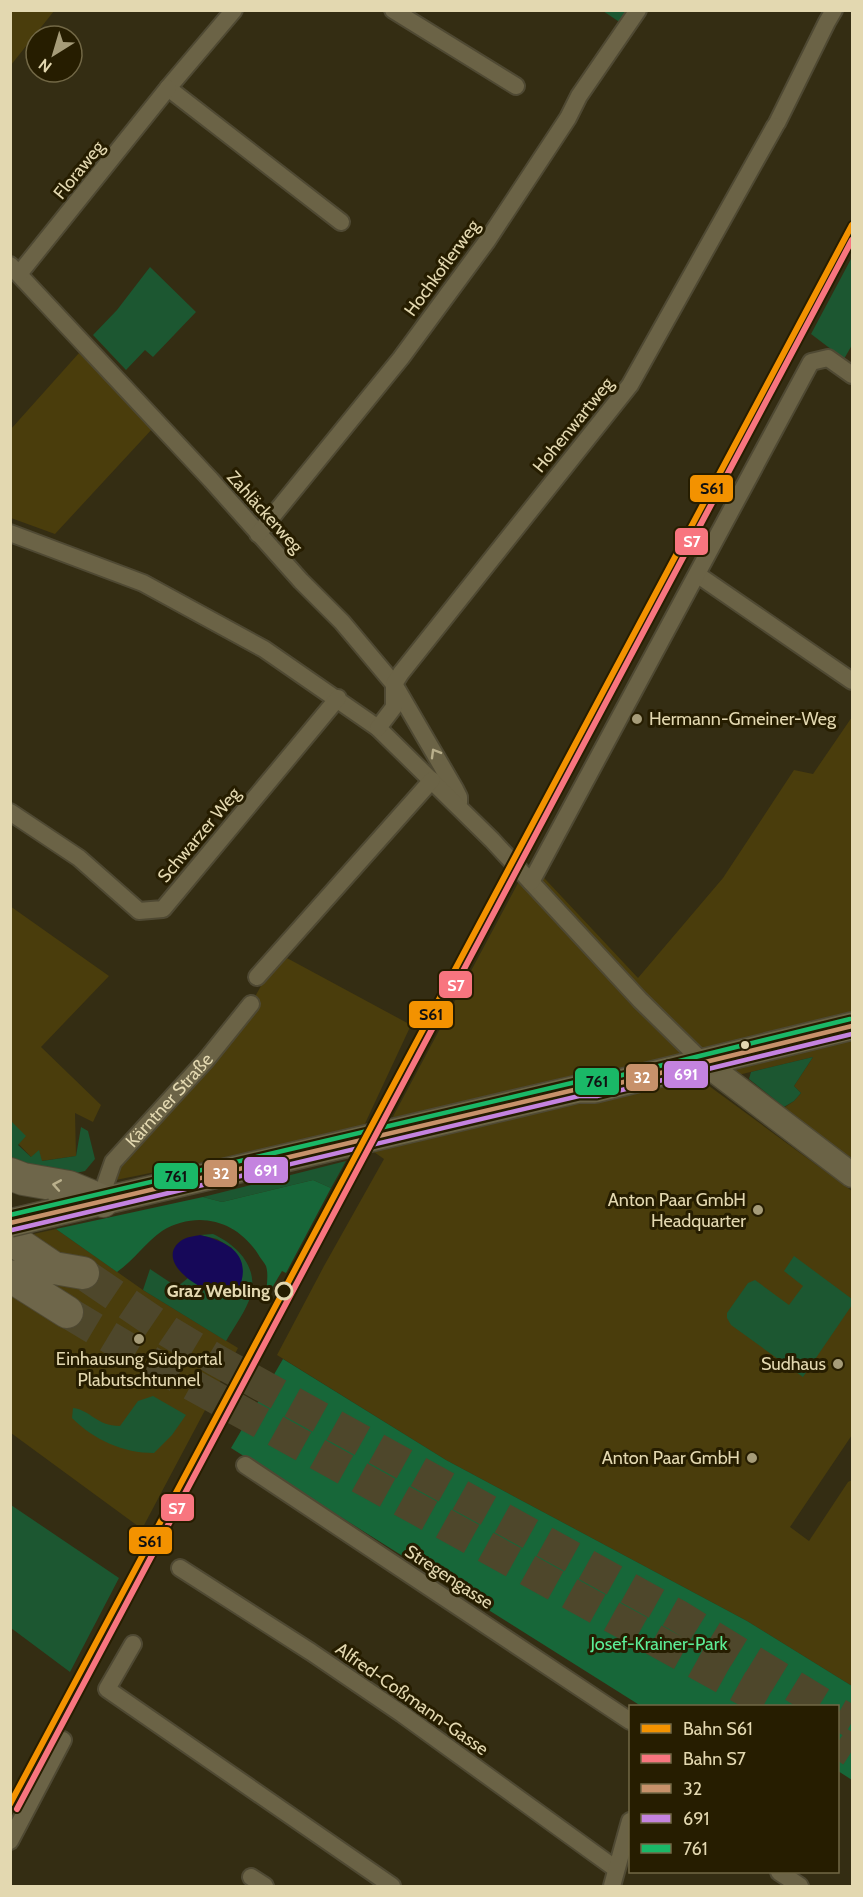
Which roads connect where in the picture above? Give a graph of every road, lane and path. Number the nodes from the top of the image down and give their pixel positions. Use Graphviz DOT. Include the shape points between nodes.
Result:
graph roads {
  1 [pos="234,10"];
  2 [pos="393,10"];
  3 [pos="638,10"];
  4 [pos="834,10"];
  5 [pos="516,86"];
  6 [pos="168,88"];
  7 [pos="341,222"];
  8 [pos="15,270"];
  9 [pos="852,375"];
  10 [pos="10,533"];
  11 [pos="258,534"];
  12 [pos="698,575"];
  13 [pos="852,681"];
  14 [pos="394,684"];
  15 [pos="338,698"];
  16 [pos="378,728"];
  17 [pos="432,780"];
  18 [pos="459,806"];
  19 [pos="10,812"];
  20 [pos="531,882"];
  21 [pos="256,977"];
  22 [pos="250,1004"];
  23 [pos="852,1026"];
  24 [pos="702,1061"];
  25 [pos="10,1174"];
  26 [pos="852,1175"];
  27 [pos="102,1201"];
  28 [pos="26,1227"];
  29 [pos="86,1275"];
  30 [pos="18,1284"];
  31 [pos="67,1312"];
  32 [pos="245,1465"];
  33 [pos="180,1568"];
  34 [pos="133,1644"];
  35 [pos="629,1720"];
  36 [pos="63,1740"];
  37 [pos="629,1824"];
  38 [pos="10,1841"];
  39 [pos="616,1869"];
  40 [pos="780,1873"];
  41 [pos="392,1887"];
  42 [pos="612,1887"];
  43 [pos="800,1887"];
  1 -- 6 [label="street, Floraweg"];
  2 -- 5 [label="street"];
  3 -- 11 [label="street, Hochkoflerweg" via="474,259 401,358"];
  4 -- 14 [label="street, Hohenwartweg" via="776,124 630,385"];
  6 -- 7 [label="street"];
  6 -- 8 [label="street, Floraweg"];
  8 -- 11 [label="street, Zahläckerweg"];
  9 -- 12 [label="street" via="828,358 811,362"];
  10 -- 15 [label="street" via="143,583 264,649"];
  11 -- 14 [label="street, Zahläckerweg" via="342,622"];
  12 -- 13 [label="street"];
  12 -- 20 [label="street"];
  14 -- 16 [label="street, Hohenwartweg" via="394,707"];
  18 -- 14 [label="street, Zahläckerweg, one-way" via="459,796"];
  15 -- 16 [label="street"];
  15 -- 19 [label="street, Schwarzer Weg" via="163,909 139,911 79,858"];
  16 -- 17 [label="street"];
  17 -- 18 [label="street"];
  17 -- 21 [label="street"];
  18 -- 20 [label="street"];
  20 -- 24 [label="street"];
  22 -- 27 [label="street, Kärntner Straße" via="207,1060 113,1162"];
  23 -- 24 [label="main road"];
  24 -- 26 [label="street"];
  24 -- 27 [label="main road"];
  27 -- 25 [label="highway, one-way" via="69,1187"];
  27 -- 28 [label="main road"];
  28 -- 29 [label="highway" via="54,1268"];
  30 -- 31 [label="highway"];
  32 -- 35 [label="street, Stregengasse"];
  33 -- 39 [label="street, Alfred-Coßmann-Gasse" via="402,1714"];
  34 -- 41 [label="street" via="107,1689"];
  36 -- 38 [label="street"];
  37 -- 39 [label="street"];
  39 -- 42 [label="street"];
  40 -- 43 [label="street"];
}
